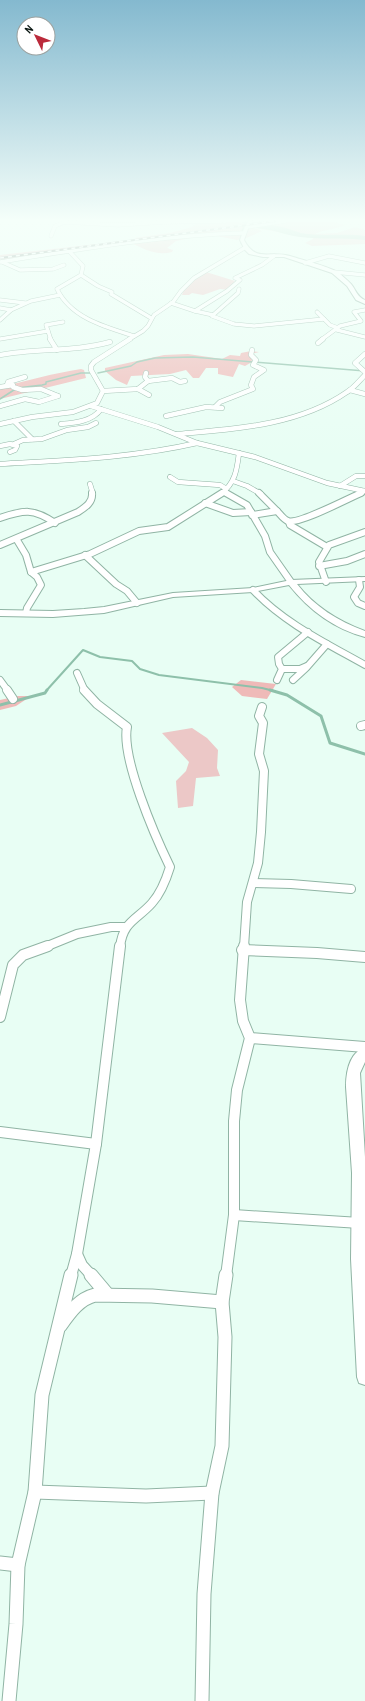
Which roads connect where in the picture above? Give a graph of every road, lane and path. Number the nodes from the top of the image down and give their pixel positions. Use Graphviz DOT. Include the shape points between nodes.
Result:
graph roads {
  1 [pos="2,300"];
  2 [pos="39,300"];
  3 [pos="64,300"];
  4 [pos="120,300"];
  5 [pos="173,300"];
  6 [pos="211,300"];
  7 [pos="230,300"];
  8 [pos="171,303"];
  9 [pos="25,304"];
  10 [pos="0,308"];
  11 [pos="11,310"];
  12 [pos="365,310"];
  13 [pos="195,311"];
  14 [pos="317,312"];
  15 [pos="213,315"];
  16 [pos="151,318"];
  17 [pos="324,319"];
  18 [pos="0,320"];
  19 [pos="63,322"];
  20 [pos="337,329"];
  21 [pos="48,331"];
  22 [pos="134,336"];
  23 [pos="365,337"];
  24 [pos="0,339"];
  25 [pos="110,342"];
  26 [pos="318,343"];
  27 [pos="95,347"];
  28 [pos="113,349"];
  29 [pos="57,350"];
  30 [pos="252,350"];
  31 [pos="365,354"];
  32 [pos="0,355"];
  33 [pos="363,368"];
  34 [pos="365,372"];
  35 [pos="146,373"];
  36 [pos="365,375"];
  37 [pos="25,377"];
  38 [pos="148,381"];
  39 [pos="185,381"];
  40 [pos="7,385"];
  41 [pos="0,387"];
  42 [pos="138,389"];
  43 [pos="350,390"];
  44 [pos="103,391"];
  45 [pos="365,394"];
  46 [pos="149,395"];
  47 [pos="0,406"];
  48 [pos="91,406"];
  49 [pos="215,407"];
  50 [pos="222,408"];
  51 [pos="101,409"];
  52 [pos="64,414"];
  53 [pos="166,416"];
  54 [pos="14,421"];
  55 [pos="69,423"];
  56 [pos="96,423"];
  57 [pos="0,424"];
  58 [pos="61,424"];
  59 [pos="76,429"];
  60 [pos="175,434"];
  61 [pos="32,439"];
  62 [pos="197,443"];
  63 [pos="14,444"];
  64 [pos="0,446"];
  65 [pos="10,452"];
  66 [pos="239,453"];
  67 [pos="0,464"];
  68 [pos="365,476"];
  69 [pos="170,477"];
  70 [pos="233,481"];
  71 [pos="90,484"];
  72 [pos="340,486"];
  73 [pos="365,491"];
  74 [pos="225,492"];
  75 [pos="205,503"];
  76 [pos="277,511"];
  77 [pos="251,513"];
  78 [pos="0,518"];
  79 [pos="289,522"];
  80 [pos="55,523"];
  81 [pos="363,533"];
  82 [pos="17,540"];
  83 [pos="0,545"];
  84 [pos="327,547"];
  85 [pos="365,554"];
  86 [pos="85,556"];
  87 [pos="319,566"];
  88 [pos="31,572"];
  89 [pos="362,580"];
  90 [pos="291,582"];
  91 [pos="326,582"];
  92 [pos="253,590"];
  93 [pos="137,603"];
  94 [pos="365,606"];
  95 [pos="0,613"];
  96 [pos="26,613"];
  97 [pos="308,632"];
  98 [pos="365,634"];
  99 [pos="327,644"];
  100 [pos="309,664"];
  101 [pos="365,665"];
  102 [pos="282,669"];
  103 [pos="77,673"];
  104 [pos="0,680"];
  105 [pos="277,680"];
  106 [pos="293,680"];
  107 [pos="3,688"];
  108 [pos="13,699"];
  109 [pos="262,707"];
  110 [pos="253,883"];
  111 [pos="352,889"];
  112 [pos="124,927"];
  113 [pos="242,950"];
  114 [pos="365,957"];
  115 [pos="0,1017"];
  116 [pos="250,1038"];
  117 [pos="365,1047"];
  118 [pos="365,1053"];
  119 [pos="0,1132"];
  120 [pos="96,1144"];
  121 [pos="234,1215"];
  122 [pos="360,1223"];
  123 [pos="77,1254"];
  124 [pos="107,1294"];
  125 [pos="222,1302"];
  126 [pos="57,1329"];
  127 [pos="365,1377"];
  128 [pos="35,1492"];
  129 [pos="212,1494"];
  130 [pos="0,1563"];
  131 [pos="18,1565"];
  132 [pos="9,1701"];
  133 [pos="202,1701"];
  1 -- 9 [label="street"];
  2 -- 9 [label="street"];
  3 -- 22 [label="street" via="86,317"];
  4 -- 16 [label="street"];
  5 -- 8 [label="street"];
  6 -- 13 [label="street"];
  7 -- 15 [label="street"];
  8 -- 13 [label="street"];
  8 -- 16 [label="street"];
  9 -- 11 [label="street"];
  10 -- 11 [label="street"];
  11 -- 18 [label="street"];
  12 -- 20 [label="street" via="354,312 360,321"];
  13 -- 15 [label="street"];
  14 -- 17 [label="street"];
  15 -- 17 [label="street" via="227,324 259,327"];
  16 -- 22 [label="street" via="148,326"];
  17 -- 20 [label="street"];
  19 -- 21 [label="street" via="47,325"];
  20 -- 23 [label="street"];
  20 -- 26 [label="street"];
  21 -- 24 [label="street"];
  21 -- 29 [label="street"];
  22 -- 28 [label="street"];
  25 -- 27 [label="street"];
  27 -- 28 [label="street"];
  27 -- 29 [label="street"];
  28 -- 44 [label="street" via="91,366"];
  29 -- 32 [label="street" via="11,352"];
  30 -- 49 [label="street" via="251,354 256,360 253,365 264,370 254,377 252,391 222,401"];
  31 -- 33 [label="street" via="355,362"];
  33 -- 34 [label="street"];
  35 -- 38 [label="street"];
  36 -- 43 [label="street"];
  37 -- 40 [label="street" via="8,382"];
  38 -- 39 [label="street" via="172,378 180,382"];
  38 -- 42 [label="street"];
  40 -- 41 [label="street"];
  40 -- 47 [label="street" via="13,385 21,390 45,390 58,396 39,402 25,399"];
  42 -- 44 [label="street"];
  42 -- 46 [label="street"];
  43 -- 45 [label="street"];
  43 -- 60 [label="street" via="315,409 260,425"];
  44 -- 48 [label="street" via="97,403"];
  48 -- 51 [label="street"];
  48 -- 52 [label="street"];
  49 -- 50 [label="street"];
  49 -- 53 [label="street"];
  51 -- 55 [label="street" via="96,416"];
  51 -- 60 [label="street"];
  52 -- 54 [label="street"];
  52 -- 55 [label="street"];
  54 -- 57 [label="street"];
  54 -- 61 [label="street"];
  55 -- 58 [label="street"];
  55 -- 59 [label="street"];
  56 -- 59 [label="street"];
  59 -- 61 [label="street" via="42,439"];
  60 -- 62 [label="street"];
  61 -- 63 [label="street"];
  62 -- 66 [label="street"];
  62 -- 67 [label="street" via="104,458"];
  63 -- 64 [label="street"];
  63 -- 65 [label="street" via="17,446"];
  66 -- 70 [label="street"];
  66 -- 72 [label="street"];
  68 -- 72 [label="street" via="356,476"];
  69 -- 74 [label="street" via="178,482 220,486 225,488"];
  70 -- 74 [label="street"];
  70 -- 76 [label="street" via="260,492"];
  71 -- 80 [label="street" via="93,491 89,504 74,515"];
  72 -- 73 [label="street"];
  73 -- 79 [label="street" via="311,516"];
  74 -- 75 [label="street"];
  74 -- 77 [label="street" via="247,505"];
  75 -- 77 [label="street" via="233,513"];
  75 -- 86 [label="street" via="168,527 138,531"];
  76 -- 77 [label="street"];
  76 -- 79 [label="street"];
  77 -- 90 [label="street" via="265,536 270,552"];
  78 -- 80 [label="street" via="30,510 44,515"];
  79 -- 84 [label="street" via="296,529"];
  80 -- 82 [label="street"];
  81 -- 84 [label="street"];
  82 -- 83 [label="street"];
  82 -- 88 [label="street" via="26,555"];
  84 -- 87 [label="street"];
  85 -- 87 [label="street" via="347,561"];
  86 -- 88 [label="street"];
  86 -- 93 [label="street" via="127,591"];
  87 -- 91 [label="street"];
  88 -- 96 [label="street" via="41,585"];
  89 -- 91 [label="street"];
  89 -- 94 [label="street" via="354,597"];
  90 -- 91 [label="street"];
  90 -- 92 [label="street"];
  90 -- 98 [label="street" via="307,601 324,615"];
  92 -- 93 [label="street" via="173,595"];
  92 -- 97 [label="street" via="283,617"];
  93 -- 96 [label="street" via="84,612"];
  95 -- 96 [label="street"];
  97 -- 99 [label="street"];
  97 -- 102 [label="street" via="280,655 279,664"];
  99 -- 100 [label="street"];
  99 -- 101 [label="street"];
  100 -- 102 [label="street" via="300,669"];
  100 -- 106 [label="street"];
  102 -- 105 [label="street"];
  103 -- 112 [label="street" via="80,685 93,703 127,727 127,750 152,827 170,866 163,885 149,907"];
  104 -- 107 [label="street"];
  107 -- 108 [label="street"];
  109 -- 110 [label="street" via="259,716 263,723 259,754 264,771 263,791 258,863"];
  110 -- 111 [label="street"];
  110 -- 113 [label="street" via="247,902"];
  112 -- 115 [label="street" via="77,934 23,955 13,965"];
  112 -- 120 [label="street"];
  113 -- 114 [label="street"];
  113 -- 116 [label="street" via="240,1000 243,1021"];
  116 -- 117 [label="street"];
  116 -- 121 [label="street" via="236,1090"];
  118 -- 122 [label="street" via="353,1072"];
  119 -- 120 [label="street"];
  120 -- 123 [label="street"];
  121 -- 122 [label="street"];
  121 -- 125 [label="street"];
  122 -- 127 [label="street" via="359,1259"];
  123 -- 124 [label="street" via="82,1265"];
  123 -- 126 [label="street"];
  124 -- 125 [label="street"];
  124 -- 126 [label="street" via="88,1296 72,1310"];
  125 -- 129 [label="street" via="225,1337 222,1446"];
  126 -- 128 [label="street" via="42,1395"];
  128 -- 129 [label="street" via="146,1496"];
  128 -- 131 [label="street"];
  129 -- 133 [label="street" via="204,1594"];
  130 -- 131 [label="street"];
  131 -- 132 [label="street"];
}
